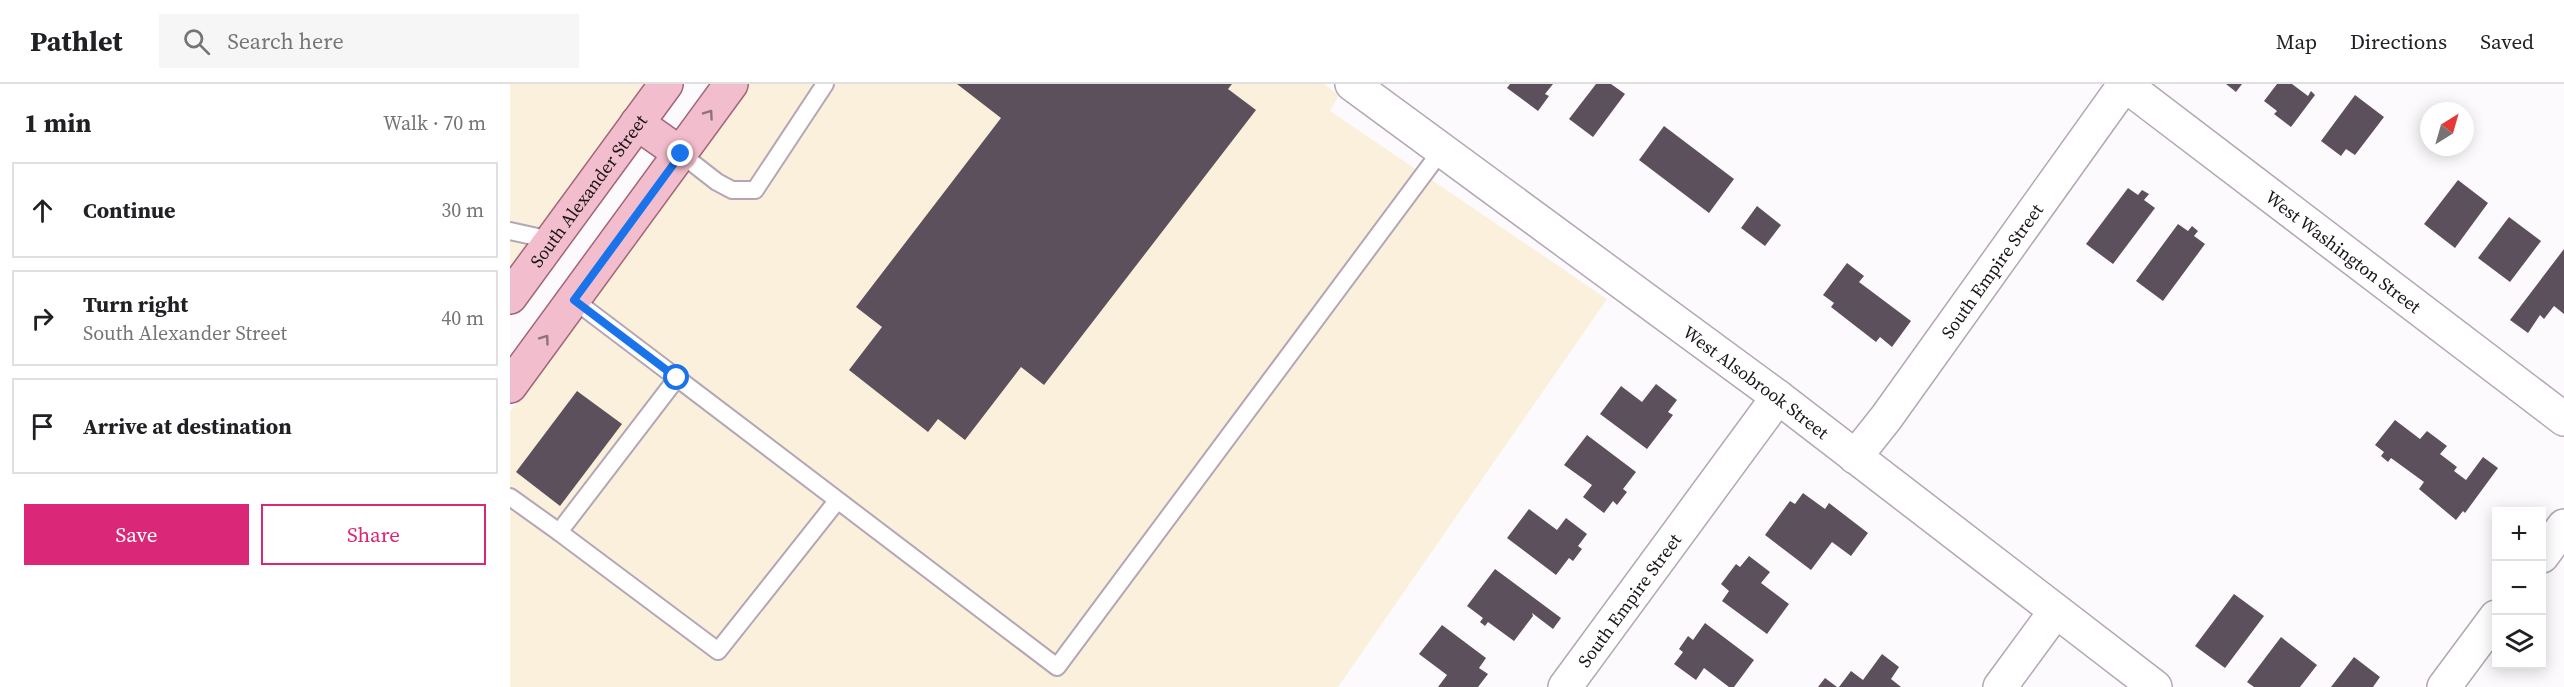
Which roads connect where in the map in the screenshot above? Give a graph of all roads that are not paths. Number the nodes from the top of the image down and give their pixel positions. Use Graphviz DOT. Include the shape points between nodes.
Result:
graph roads {
  1 [pos="666,84"];
  2 [pos="730,84"];
  3 [pos="825,84"];
  4 [pos="1352,84"];
  5 [pos="2125,84"];
  6 [pos="637,123"];
  7 [pos="1441,151"];
  8 [pos="681,154"];
  9 [pos="510,231"];
  10 [pos="552,240"];
  11 [pos="510,297"];
  12 [pos="574,300"];
  13 [pos="677,378"];
  14 [pos="510,386"];
  15 [pos="1778,397"];
  16 [pos="2564,419"];
  17 [pos="1855,457"];
  18 [pos="510,497"];
  19 [pos="837,501"];
  20 [pos="2564,526"];
  21 [pos="559,532"];
  22 [pos="2546,549"];
  23 [pos="2055,612"];
  24 [pos="2492,622"];
  25 [pos="1565,687"];
  26 [pos="2000,687"];
  27 [pos="2155,687"];
  28 [pos="2444,687"];
  1 -- 6 [label="main road, South Alexander Street"];
  8 -- 2 [label="main road, one-way"];
  3 -- 8 [label="lane" via="755,190 732,190"];
  4 -- 7 [label="street, West Alsobrook Street"];
  5 -- 16 [label="street, West Washington Street"];
  5 -- 17 [label="street, South Empire Street"];
  6 -- 8 [label="main road"];
  6 -- 10 [label="main road, South Alexander Street"];
  7 -- 15 [label="street, West Alsobrook Street"];
  7 -- 19 [label="lane" via="1057,667"];
  8 -- 12 [label="main road"];
  9 -- 10 [label="lane"];
  10 -- 11 [label="main road, South Alexander Street"];
  12 -- 13 [label="lane"];
  14 -- 12 [label="main road, one-way"];
  13 -- 19 [label="lane"];
  13 -- 21 [label="lane"];
  15 -- 17 [label="street, West Alsobrook Street"];
  15 -- 25 [label="street, South Empire Street"];
  17 -- 23 [label="street, West Alsobrook Street"];
  18 -- 21 [label="lane"];
  19 -- 21 [label="lane" via="718,651"];
  20 -- 22 [label="street"];
  23 -- 26 [label="street"];
  23 -- 27 [label="street, West Alsobrook Street"];
  24 -- 28 [label="street"];
}
